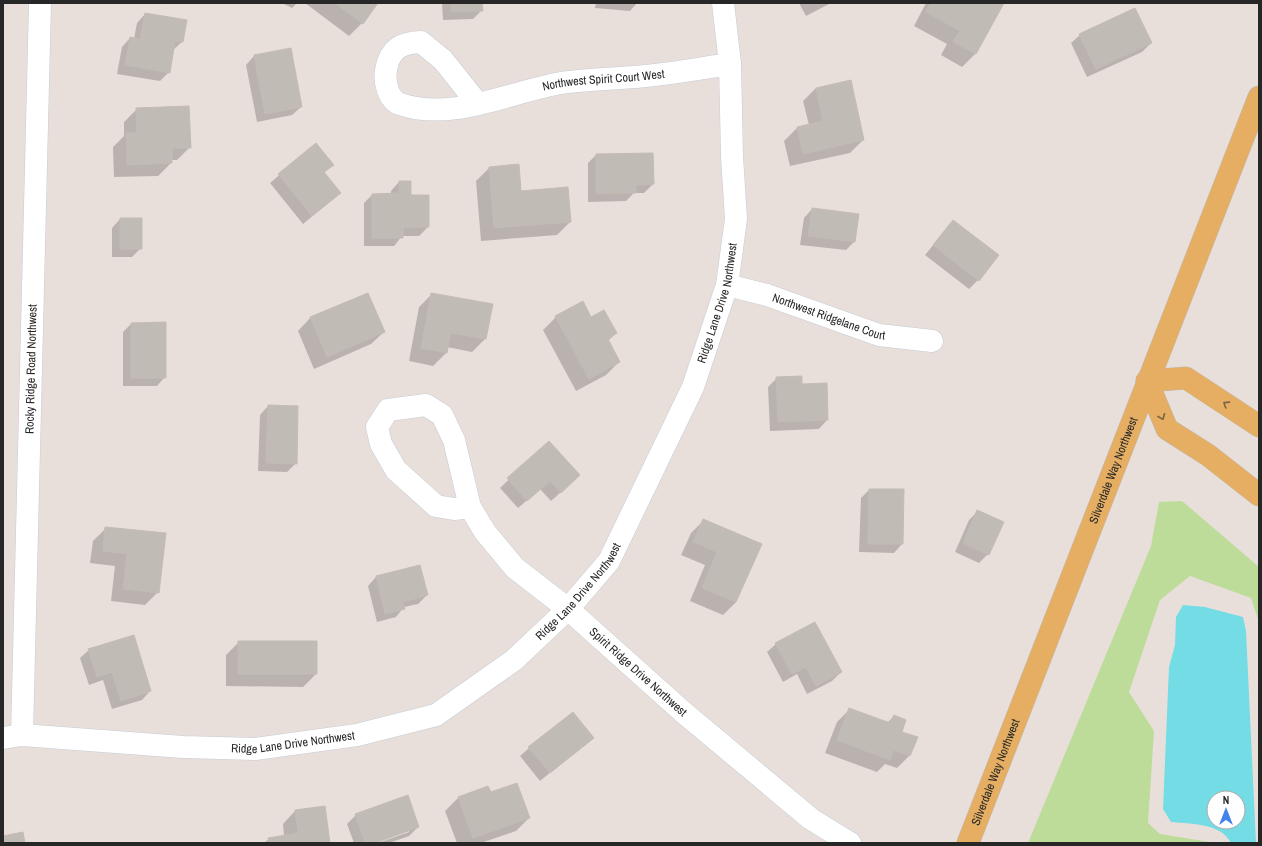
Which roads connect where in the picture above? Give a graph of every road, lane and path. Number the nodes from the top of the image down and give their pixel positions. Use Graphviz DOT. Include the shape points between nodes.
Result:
graph roads {
  1 [pos="40,3"];
  2 [pos="723,3"];
  3 [pos="730,64"];
  4 [pos="1259,97"];
  5 [pos="478,104"];
  6 [pos="727,285"];
  7 [pos="932,342"];
  8 [pos="1147,381"];
  9 [pos="1259,426"];
  10 [pos="1259,495"];
  11 [pos="470,507"];
  12 [pos="568,609"];
  13 [pos="13,737"];
  14 [pos="850,843"];
  15 [pos="968,843"];
  1 -- 13 [label="street, Rocky Ridge Road Northwest"];
  2 -- 3 [label="street, Ridge Lane Drive Northwest"];
  3 -- 5 [label="street, Northwest Spirit Court West" via="646,76 561,83"];
  3 -- 6 [label="street, Ridge Lane Drive Northwest" via="736,219"];
  4 -- 8 [label="main road, Silverdale Way Northwest"];
  6 -- 7 [label="street, Northwest Ridgelane Court" via="767,295 879,334"];
  6 -- 12 [label="street, Ridge Lane Drive Northwest" via="692,387 609,561"];
  9 -- 8 [label="main road, one-way" via="1186,378"];
  8 -- 10 [label="main road, one-way" via="1167,429 1208,455"];
  8 -- 15 [label="main road, Silverdale Way Northwest"];
  11 -- 11 [label="street, Spirit Ridge Drive Northwest" via="454,440 442,415 426,405 388,410 377,427 381,444 396,470 436,506 454,510"];
  11 -- 12 [label="street, Spirit Ridge Drive Northwest" via="485,532 514,568"];
  12 -- 13 [label="street, Ridge Lane Drive Northwest" via="514,660 436,715 358,736 255,749 183,748"];
  12 -- 14 [label="street, Spirit Ridge Drive Northwest" via="683,712 811,820"];
}
